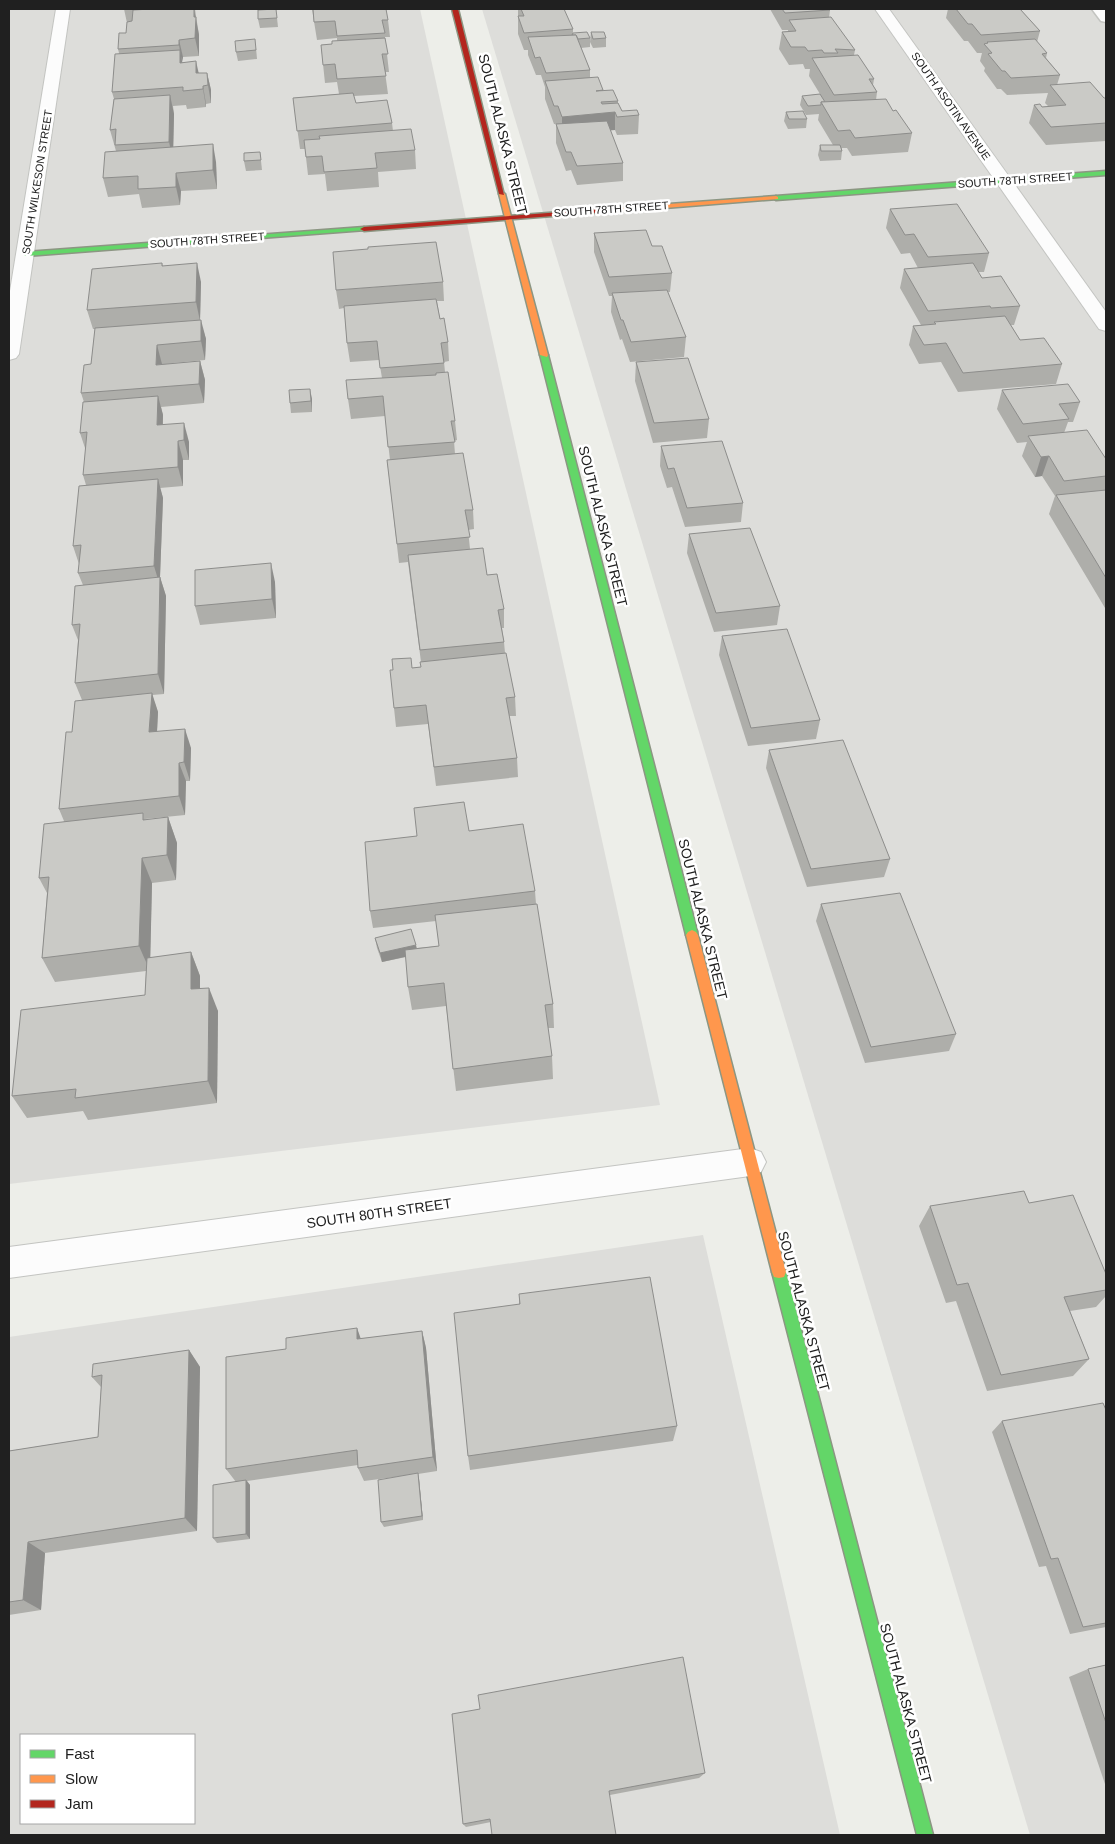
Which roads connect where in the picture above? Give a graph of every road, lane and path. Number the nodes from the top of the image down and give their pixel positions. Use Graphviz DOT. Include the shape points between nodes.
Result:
graph roads {
  1 [pos="63,9"];
  2 [pos="456,9"];
  3 [pos="882,9"];
  4 [pos="1098,9"];
  5 [pos="1106,18"];
  6 [pos="1106,173"];
  7 [pos="1005,181"];
  8 [pos="509,217"];
  9 [pos="26,254"];
  10 [pos="1106,325"];
  11 [pos="9,354"];
  12 [pos="750,1162"];
  13 [pos="9,1264"];
  14 [pos="925,1835"];
  1 -- 9 [label="street, SOUTH WILKESON STREET"];
  2 -- 8 [label="street, SOUTH ALASKA STREET"];
  3 -- 7 [label="street, SOUTH ASOTIN AVENUE"];
  4 -- 5 [label="lane"];
  6 -- 7 [label="street, SOUTH 78TH STREET"];
  7 -- 8 [label="street, SOUTH 78TH STREET"];
  7 -- 10 [label="street, SOUTH ASOTIN AVENUE"];
  8 -- 9 [label="street, SOUTH 78TH STREET"];
  8 -- 12 [label="street, SOUTH ALASKA STREET"];
  9 -- 11 [label="street, SOUTH WILKESON STREET"];
  12 -- 13 [label="street, SOUTH 80TH STREET"];
  12 -- 14 [label="street, SOUTH ALASKA STREET"];
}
